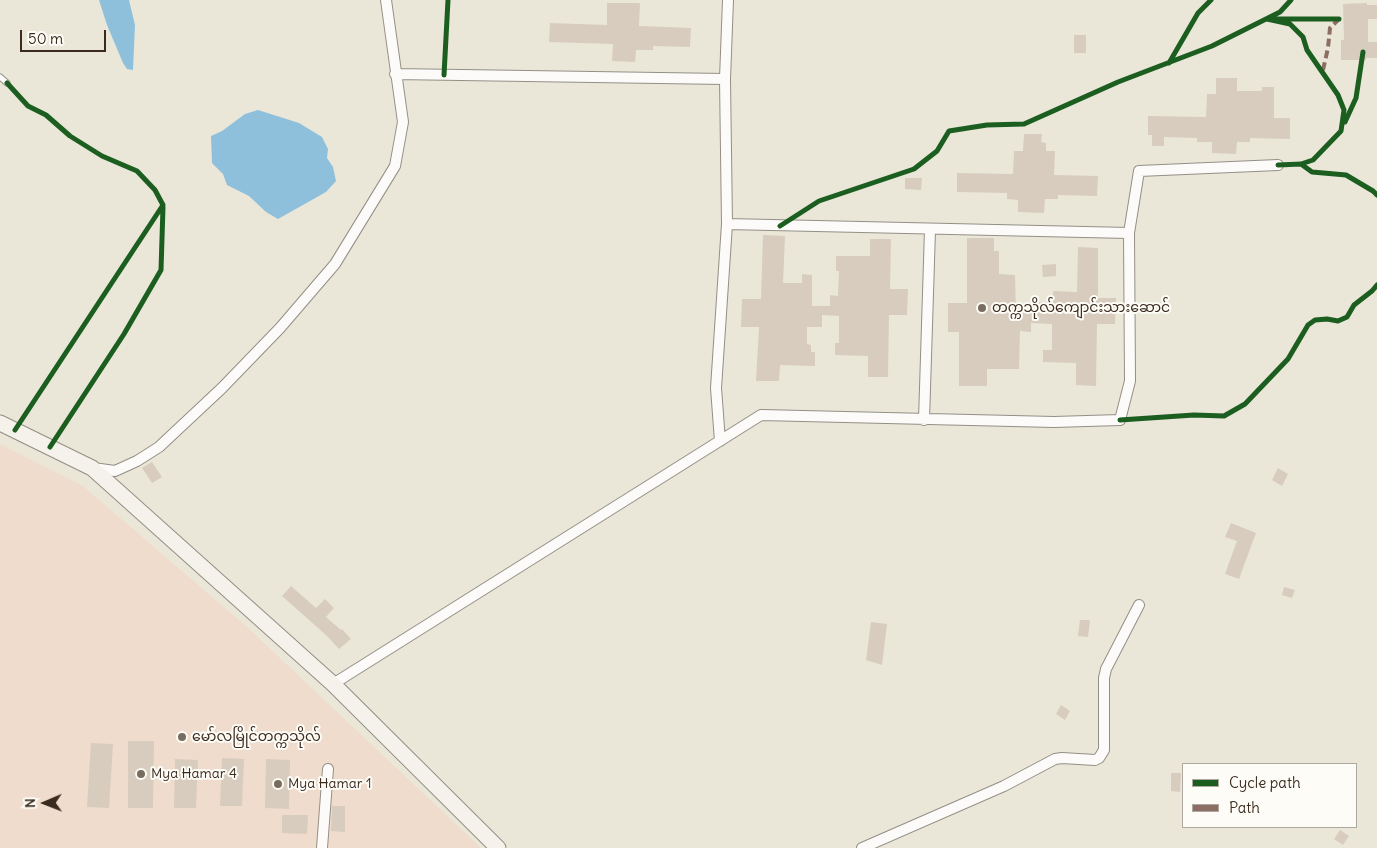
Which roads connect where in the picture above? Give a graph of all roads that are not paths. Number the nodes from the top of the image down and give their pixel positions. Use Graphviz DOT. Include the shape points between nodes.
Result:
graph roads {
  1 [pos="386,0"];
  2 [pos="728,0"];
  3 [pos="395,74"];
  4 [pos="0,77"];
  5 [pos="726,79"];
  6 [pos="7,83"];
  7 [pos="1278,165"];
  8 [pos="726,224"];
  9 [pos="930,230"];
  10 [pos="1129,233"];
  11 [pos="924,420"];
  12 [pos="0,423"];
  13 [pos="720,441"];
  14 [pos="92,468"];
  15 [pos="1139,605"];
  16 [pos="334,684"];
  17 [pos="328,769"];
  18 [pos="322,848"];
  19 [pos="498,848"];
  20 [pos="862,848"];
  1 -- 3 [label="street"];
  2 -- 5 [label="street"];
  3 -- 5 [label="street"];
  3 -- 14 [label="street" via="403,122 395,166 335,264 280,328 159,447 115,471"];
  4 -- 6 [label="lane"];
  5 -- 8 [label="street"];
  7 -- 10 [label="street" via="1139,171"];
  8 -- 9 [label="street"];
  8 -- 13 [label="street" via="716,388"];
  9 -- 10 [label="street"];
  9 -- 11 [label="street"];
  10 -- 11 [label="street" via="1130,381 1120,420"];
  11 -- 13 [label="street" via="761,415"];
  12 -- 14 [label="main road"];
  13 -- 16 [label="street"];
  14 -- 16 [label="main road"];
  15 -- 20 [label="street" via="1106,669 1104,750 1099,758 1055,759 1004,786"];
  16 -- 19 [label="main road"];
  17 -- 18 [label="street"];
}
